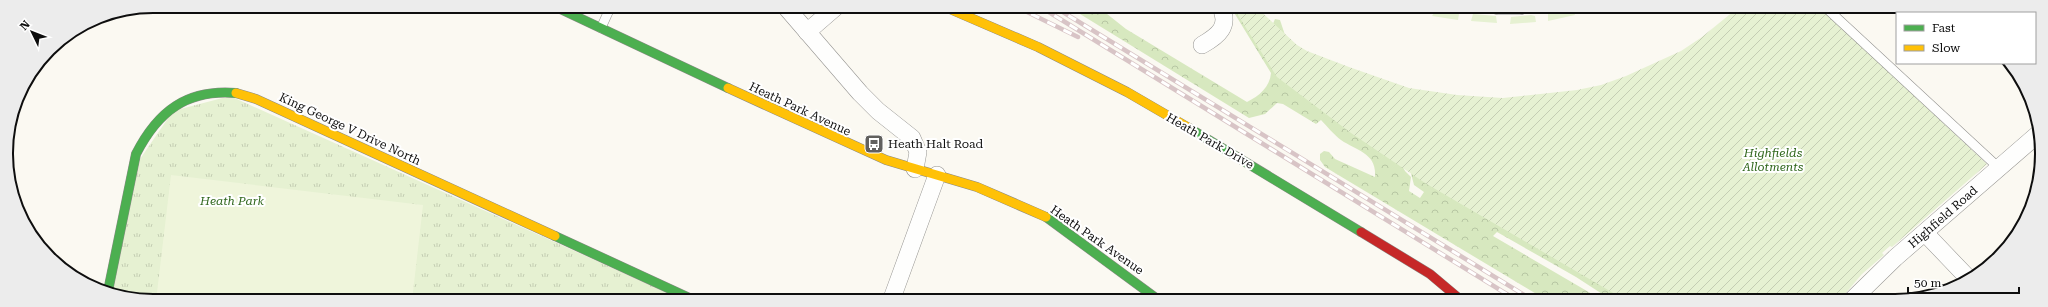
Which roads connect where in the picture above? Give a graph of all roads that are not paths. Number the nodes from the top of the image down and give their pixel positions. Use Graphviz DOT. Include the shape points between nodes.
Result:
graph roads {
  1 [pos="569,13"];
  2 [pos="608,13"];
  3 [pos="791,13"];
  4 [pos="829,13"];
  5 [pos="959,13"];
  6 [pos="1222,13"];
  7 [pos="1832,13"];
  8 [pos="601,28"];
  9 [pos="807,32"];
  10 [pos="1202,45"];
  11 [pos="2034,137"];
  12 [pos="1999,168"];
  13 [pos="915,169"];
  14 [pos="937,175"];
  15 [pos="1925,233"];
  16 [pos="1965,275"];
  17 [pos="109,287"];
  18 [pos="681,294"];
  19 [pos="894,294"];
  20 [pos="1151,294"];
  21 [pos="1454,294"];
  22 [pos="1859,294"];
  1 -- 8 [label="street, Heath Park Avenue"];
  2 -- 8 [label="lane"];
  3 -- 9 [label="street"];
  4 -- 9 [label="street"];
  5 -- 21 [label="street, Heath Park Drive" via="1038,47 1127,92 1430,274"];
  6 -- 10 [label="street" via="1225,20 1223,29"];
  7 -- 12 [label="lane"];
  8 -- 13 [label="street, Heath Park Avenue" via="857,148"];
  9 -- 13 [label="street" via="860,93 912,138 918,152"];
  11 -- 12 [label="street, Highfield Road"];
  12 -- 15 [label="street, Highfield Road"];
  13 -- 14 [label="street, Heath Park Avenue"];
  14 -- 19 [label="street"];
  14 -- 20 [label="street, Heath Park Avenue" via="977,187 1051,220"];
  15 -- 16 [label="street"];
  15 -- 22 [label="street, Highfield Road"];
  17 -- 18 [label="street, King George V Drive North" via="136,154 141,143 158,118 177,103 200,94 218,92 241,94 256,99"];
}
